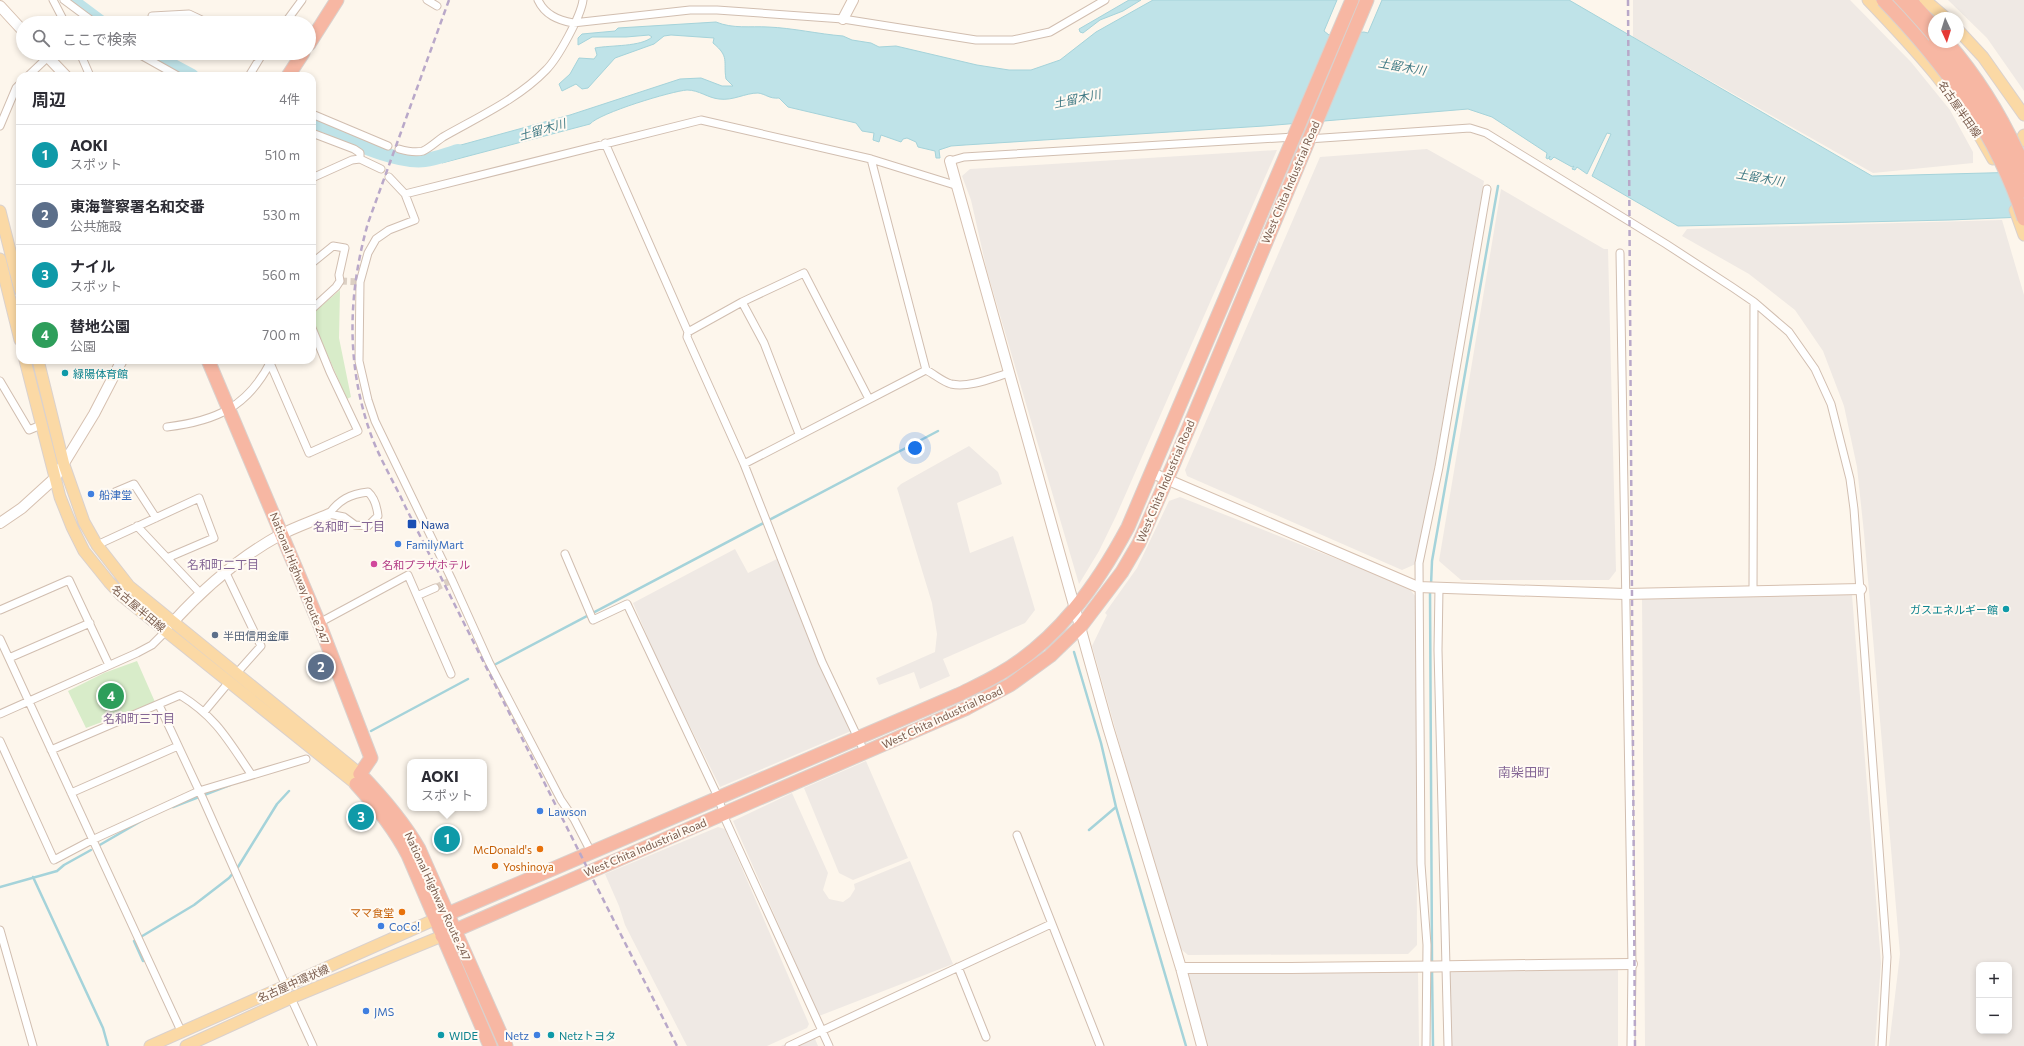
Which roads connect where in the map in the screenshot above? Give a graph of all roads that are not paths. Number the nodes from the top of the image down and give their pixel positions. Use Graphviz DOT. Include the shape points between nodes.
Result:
graph roads {
  1 [pos="53,0"];
  2 [pos="64,0"];
  3 [pos="302,0"];
  4 [pos="336,0"];
  5 [pos="427,0"];
  6 [pos="538,0"];
  7 [pos="583,0"];
  8 [pos="853,0"];
  9 [pos="1105,0"];
  10 [pos="1352,0"];
  11 [pos="1367,0"];
  12 [pos="1868,0"];
  13 [pos="1883,0"];
  14 [pos="1896,0"];
  15 [pos="1910,0"];
  16 [pos="1925,0"];
  17 [pos="0,6"];
  18 [pos="438,6"];
  19 [pos="1939,12"];
  20 [pos="61,16"];
  21 [pos="86,16"];
  22 [pos="152,16"];
  23 [pos="193,16"];
  24 [pos="290,16"];
  25 [pos="843,19"];
  26 [pos="1928,20"];
  27 [pos="16,23"];
  28 [pos="573,23"];
  29 [pos="316,33"];
  30 [pos="1928,35"];
  31 [pos="1964,36"];
  32 [pos="1939,48"];
  33 [pos="1952,48"];
  34 [pos="42,60"];
  35 [pos="51,60"];
  36 [pos="83,60"];
  37 [pos="149,60"];
  38 [pos="259,60"];
  39 [pos="298,60"];
  40 [pos="31,72"];
  41 [pos="62,72"];
  42 [pos="88,72"];
  43 [pos="171,72"];
  44 [pos="251,72"];
  45 [pos="291,72"];
  46 [pos="16,88"];
  47 [pos="2024,115"];
  48 [pos="316,116"];
  49 [pos="0,126"];
  50 [pos="1295,134"];
  51 [pos="316,135"];
  52 [pos="1310,135"];
  53 [pos="2024,135"];
  54 [pos="605,143"];
  55 [pos="388,146"];
  56 [pos="399,149"];
  57 [pos="1987,149"];
  58 [pos="2005,149"];
  59 [pos="2024,149"];
  60 [pos="360,159"];
  61 [pos="871,159"];
  62 [pos="950,160"];
  63 [pos="2024,167"];
  64 [pos="381,169"];
  65 [pos="316,176"];
  66 [pos="388,176"];
  67 [pos="958,186"];
  68 [pos="1486,189"];
  69 [pos="2024,191"];
  70 [pos="405,194"];
  71 [pos="0,211"];
  72 [pos="2024,219"];
  73 [pos="2024,235"];
  74 [pos="1620,253"];
  75 [pos="0,259"];
  76 [pos="316,260"];
  77 [pos="16,274"];
  78 [pos="742,302"];
  79 [pos="1754,302"];
  80 [pos="316,305"];
  81 [pos="16,324"];
  82 [pos="688,332"];
  83 [pos="316,338"];
  84 [pos="26,364"];
  85 [pos="39,364"];
  86 [pos="120,364"];
  87 [pos="210,364"];
  88 [pos="270,364"];
  89 [pos="272,364"];
  90 [pos="926,370"];
  91 [pos="1009,373"];
  92 [pos="0,381"];
  93 [pos="869,399"];
  94 [pos="230,409"];
  95 [pos="41,425"];
  96 [pos="167,426"];
  97 [pos="799,434"];
  98 [pos="744,464"];
  99 [pos="64,465"];
  100 [pos="1152,473"];
  101 [pos="55,478"];
  102 [pos="1167,479"];
  103 [pos="108,495"];
  104 [pos="329,514"];
  105 [pos="156,518"];
  106 [pos="0,523"];
  107 [pos="137,526"];
  108 [pos="281,534"];
  109 [pos="97,544"];
  110 [pos="564,554"];
  111 [pos="167,558"];
  112 [pos="225,571"];
  113 [pos="1418,587"];
  114 [pos="435,588"];
  115 [pos="1439,588"];
  116 [pos="1861,589"];
  117 [pos="1753,592"];
  118 [pos="200,593"];
  119 [pos="1625,594"];
  120 [pos="419,595"];
  121 [pos="1075,608"];
  122 [pos="0,610"];
  123 [pos="90,623"];
  124 [pos="319,623"];
  125 [pos="1081,626"];
  126 [pos="170,627"];
  127 [pos="1,642"];
  128 [pos="9,658"];
  129 [pos="109,665"];
  130 [pos="451,674"];
  131 [pos="233,678"];
  132 [pos="29,701"];
  133 [pos="159,705"];
  134 [pos="204,712"];
  135 [pos="0,714"];
  136 [pos="857,738"];
  137 [pos="0,741"];
  138 [pos="178,746"];
  139 [pos="52,750"];
  140 [pos="865,753"];
  141 [pos="306,759"];
  142 [pos="251,774"];
  143 [pos="358,779"];
  144 [pos="200,791"];
  145 [pos="71,793"];
  146 [pos="718,797"];
  147 [pos="723,813"];
  148 [pos="1017,835"];
  149 [pos="92,840"];
  150 [pos="591,852"];
  151 [pos="442,916"];
  152 [pos="1051,924"];
  153 [pos="0,930"];
  154 [pos="448,933"];
  155 [pos="1632,964"];
  156 [pos="1448,965"];
  157 [pos="1427,966"];
  158 [pos="958,967"];
  159 [pos="1181,968"];
  160 [pos="286,986"];
  161 [pos="291,998"];
  162 [pos="823,1031"];
  163 [pos="182,1033"];
  164 [pos="986,1037"];
  165 [pos="33,1046"];
  166 [pos="150,1046"];
  167 [pos="186,1046"];
  168 [pos="313,1046"];
  169 [pos="490,1046"];
  170 [pos="506,1046"];
  171 [pos="789,1046"];
  172 [pos="829,1046"];
  173 [pos="1100,1046"];
  174 [pos="1202,1046"];
  175 [pos="1426,1046"];
  176 [pos="1448,1046"];
  177 [pos="1631,1046"];
  178 [pos="1882,1046"];
  1 -- 20 [label="street"];
  2 -- 21 [label="street"];
  3 -- 24 [label="street"];
  4 -- 29 [label="highway"];
  5 -- 18 [label="street"];
  6 -- 28 [label="street" via="541,8 556,20"];
  7 -- 28 [label="street"];
  8 -- 25 [label="street"];
  9 -- 25 [label="street" via="1050,32 1013,40 976,40"];
  10 -- 50 [label="highway, West Chita Industrial Road"];
  11 -- 52 [label="highway, West Chita Industrial Road"];
  12 -- 57 [label="main road, 名古屋半田線" via="1919,53 1959,104"];
  13 -- 72 [label="highway, bridge" via="1924,44 1966,99 1997,154"];
  14 -- 30 [label="highway"];
  15 -- 26 [label="highway"];
  16 -- 19 [label="main road"];
  17 -- 27 [label="street"];
  22 -- 23 [label="street"];
  25 -- 28 [label="street" via="690,10"];
  28 -- 56 [label="street" via="560,52 546,70 513,96 424,150 412,152"];
  31 -- 47 [label="main road" via="1983,57"];
  32 -- 69 [label="highway, bridge" via="1962,76 1997,132"];
  33 -- 63 [label="highway, bridge" via="1975,78 1998,115"];
  34 -- 40 [label="street"];
  35 -- 41 [label="street"];
  36 -- 42 [label="street"];
  37 -- 43 [label="street"];
  38 -- 44 [label="street"];
  39 -- 45 [label="highway"];
  46 -- 49 [label="street"];
  48 -- 55 [label="street"];
  50 -- 62 [label="street"];
  50 -- 100 [label="highway, West Chita Industrial Road"];
  51 -- 60 [label="street" via="354,149 360,153"];
  52 -- 79 [label="street" via="1470,128 1486,133 1666,244"];
  52 -- 102 [label="highway, West Chita Industrial Road"];
  53 -- 58 [label="main road" via="2020,143"];
  54 -- 61 [label="street" via="701,120"];
  54 -- 70 [label="street"];
  54 -- 82 [label="street"];
  57 -- 58 [label="street"];
  57 -- 73 [label="main road, 名古屋半田線"];
  58 -- 59 [label="street"];
  60 -- 64 [label="street"];
  60 -- 65 [label="street"];
  61 -- 67 [label="street"];
  61 -- 90 [label="street"];
  62 -- 67 [label="street"];
  66 -- 70 [label="street"];
  67 -- 91 [label="street"];
  68 -- 113 [label="street" via="1439,467 1419,563"];
  70 -- 150 [label="street" via="415,220 389,230 376,239 368,253 360,282 359,361 368,400 375,421 489,662"];
  71 -- 77 [label="main road"];
  74 -- 119 [label="street"];
  75 -- 81 [label="main road"];
  76 -- 80 [label="street" via="333,246 345,248 340,281"];
  78 -- 82 [label="street"];
  78 -- 93 [label="street" via="804,273"];
  78 -- 97 [label="street" via="764,343"];
  79 -- 116 [label="street" via="1789,332 1815,369 1831,404 1850,479"];
  79 -- 117 [label="street"];
  82 -- 98 [label="street" via="687,337"];
  83 -- 89 [label="street" via="358,432 309,452"];
  84 -- 95 [label="main road, 名古屋半田線"];
  85 -- 99 [label="main road, 名古屋半田線"];
  86 -- 99 [label="street"];
  87 -- 94 [label="highway, National Highway Route 247"];
  88 -- 94 [label="street" via="257,386"];
  90 -- 91 [label="street" via="950,384 981,382"];
  90 -- 93 [label="street"];
  91 -- 121 [label="street"];
  92 -- 95 [label="street" via="29,430"];
  93 -- 97 [label="street"];
  94 -- 96 [label="street" via="212,417"];
  94 -- 108 [label="highway, National Highway Route 247"];
  95 -- 101 [label="main road, 名古屋半田線"];
  97 -- 98 [label="street"];
  98 -- 136 [label="street" via="822,662"];
  99 -- 101 [label="street"];
  99 -- 109 [label="main road, 名古屋半田線" via="84,522"];
  100 -- 102 [label="street"];
  100 -- 121 [label="highway, West Chita Industrial Road" via="1113,556"];
  101 -- 106 [label="street" via="22,508"];
  101 -- 126 [label="main road, 名古屋半田線" via="84,551 109,582"];
  102 -- 113 [label="street"];
  102 -- 125 [label="highway, West Chita Industrial Road" via="1139,543 1122,572"];
  103 -- 105 [label="street" via="134,484"];
  104 -- 104 [label="street" via="338,502 368,492 372,496 378,516 368,526 362,527 344,517"];
  104 -- 108 [label="street"];
  105 -- 107 [label="street"];
  105 -- 111 [label="street" via="199,498 214,538"];
  107 -- 109 [label="street"];
  107 -- 111 [label="street"];
  108 -- 112 [label="street"];
  108 -- 124 [label="highway, National Highway Route 247"];
  109 -- 126 [label="main road, 名古屋半田線" via="129,586"];
  110 -- 146 [label="street" via="593,620 627,604"];
  111 -- 118 [label="street"];
  112 -- 118 [label="street"];
  112 -- 131 [label="street" via="261,646"];
  113 -- 115 [label="street"];
  113 -- 157 [label="street" via="1421,864"];
  114 -- 120 [label="street"];
  115 -- 119 [label="street"];
  115 -- 156 [label="street" via="1439,704"];
  116 -- 117 [label="street"];
  116 -- 178 [label="street" via="1887,957"];
  117 -- 119 [label="street"];
  118 -- 126 [label="street"];
  119 -- 155 [label="street"];
  120 -- 124 [label="street" via="408,575"];
  120 -- 130 [label="street"];
  121 -- 125 [label="street"];
  121 -- 136 [label="highway, West Chita Industrial Road" via="1038,646 1000,674 958,695"];
  122 -- 123 [label="street" via="69,580"];
  123 -- 128 [label="street"];
  123 -- 129 [label="street"];
  124 -- 143 [label="highway, National Highway Route 247" via="372,758"];
  125 -- 140 [label="highway, West Chita Industrial Road" via="1050,656 1010,686"];
  125 -- 159 [label="street" via="1108,727"];
  126 -- 129 [label="street" via="152,645"];
  126 -- 131 [label="main road, 名古屋半田線"];
  127 -- 128 [label="street"];
  128 -- 132 [label="street"];
  129 -- 132 [label="street"];
  131 -- 134 [label="street"];
  131 -- 143 [label="main road, 名古屋半田線"];
  132 -- 135 [label="street"];
  132 -- 139 [label="street"];
  133 -- 134 [label="street" via="180,695"];
  133 -- 138 [label="street"];
  133 -- 139 [label="street"];
  134 -- 142 [label="street" via="219,727"];
  136 -- 140 [label="street"];
  136 -- 146 [label="highway, West Chita Industrial Road"];
  137 -- 149 [label="street" via="54,860"];
  138 -- 144 [label="street"];
  138 -- 145 [label="street"];
  139 -- 145 [label="street"];
  140 -- 147 [label="highway, West Chita Industrial Road"];
  141 -- 142 [label="street"];
  142 -- 144 [label="street"];
  143 -- 151 [label="highway, National Highway Route 247" via="383,798 405,825 419,850"];
  144 -- 149 [label="street"];
  144 -- 160 [label="street"];
  145 -- 149 [label="street"];
  146 -- 147 [label="street"];
  146 -- 150 [label="highway, West Chita Industrial Road"];
  147 -- 154 [label="highway, West Chita Industrial Road"];
  147 -- 162 [label="street"];
  148 -- 152 [label="street"];
  149 -- 163 [label="street"];
  150 -- 151 [label="highway, West Chita Industrial Road"];
  151 -- 154 [label="highway, National Highway Route 247"];
  151 -- 160 [label="main road, 名古屋中環状線"];
  152 -- 158 [label="street"];
  152 -- 173 [label="street"];
  153 -- 165 [label="street"];
  154 -- 161 [label="main road, 名古屋中環状線"];
  154 -- 169 [label="highway, National Highway Route 247"];
  154 -- 170 [label="highway, National Highway Route 247"];
  155 -- 156 [label="street"];
  155 -- 177 [label="street"];
  156 -- 157 [label="street"];
  156 -- 176 [label="street"];
  157 -- 159 [label="street"];
  157 -- 175 [label="street"];
  158 -- 162 [label="street"];
  158 -- 164 [label="street"];
  159 -- 174 [label="street"];
  160 -- 163 [label="main road, 名古屋中環状線"];
  161 -- 167 [label="main road, 名古屋中環状線"];
  161 -- 168 [label="street"];
  162 -- 171 [label="street"];
  162 -- 172 [label="street"];
  163 -- 166 [label="main road, 名古屋中環状線"];
}
